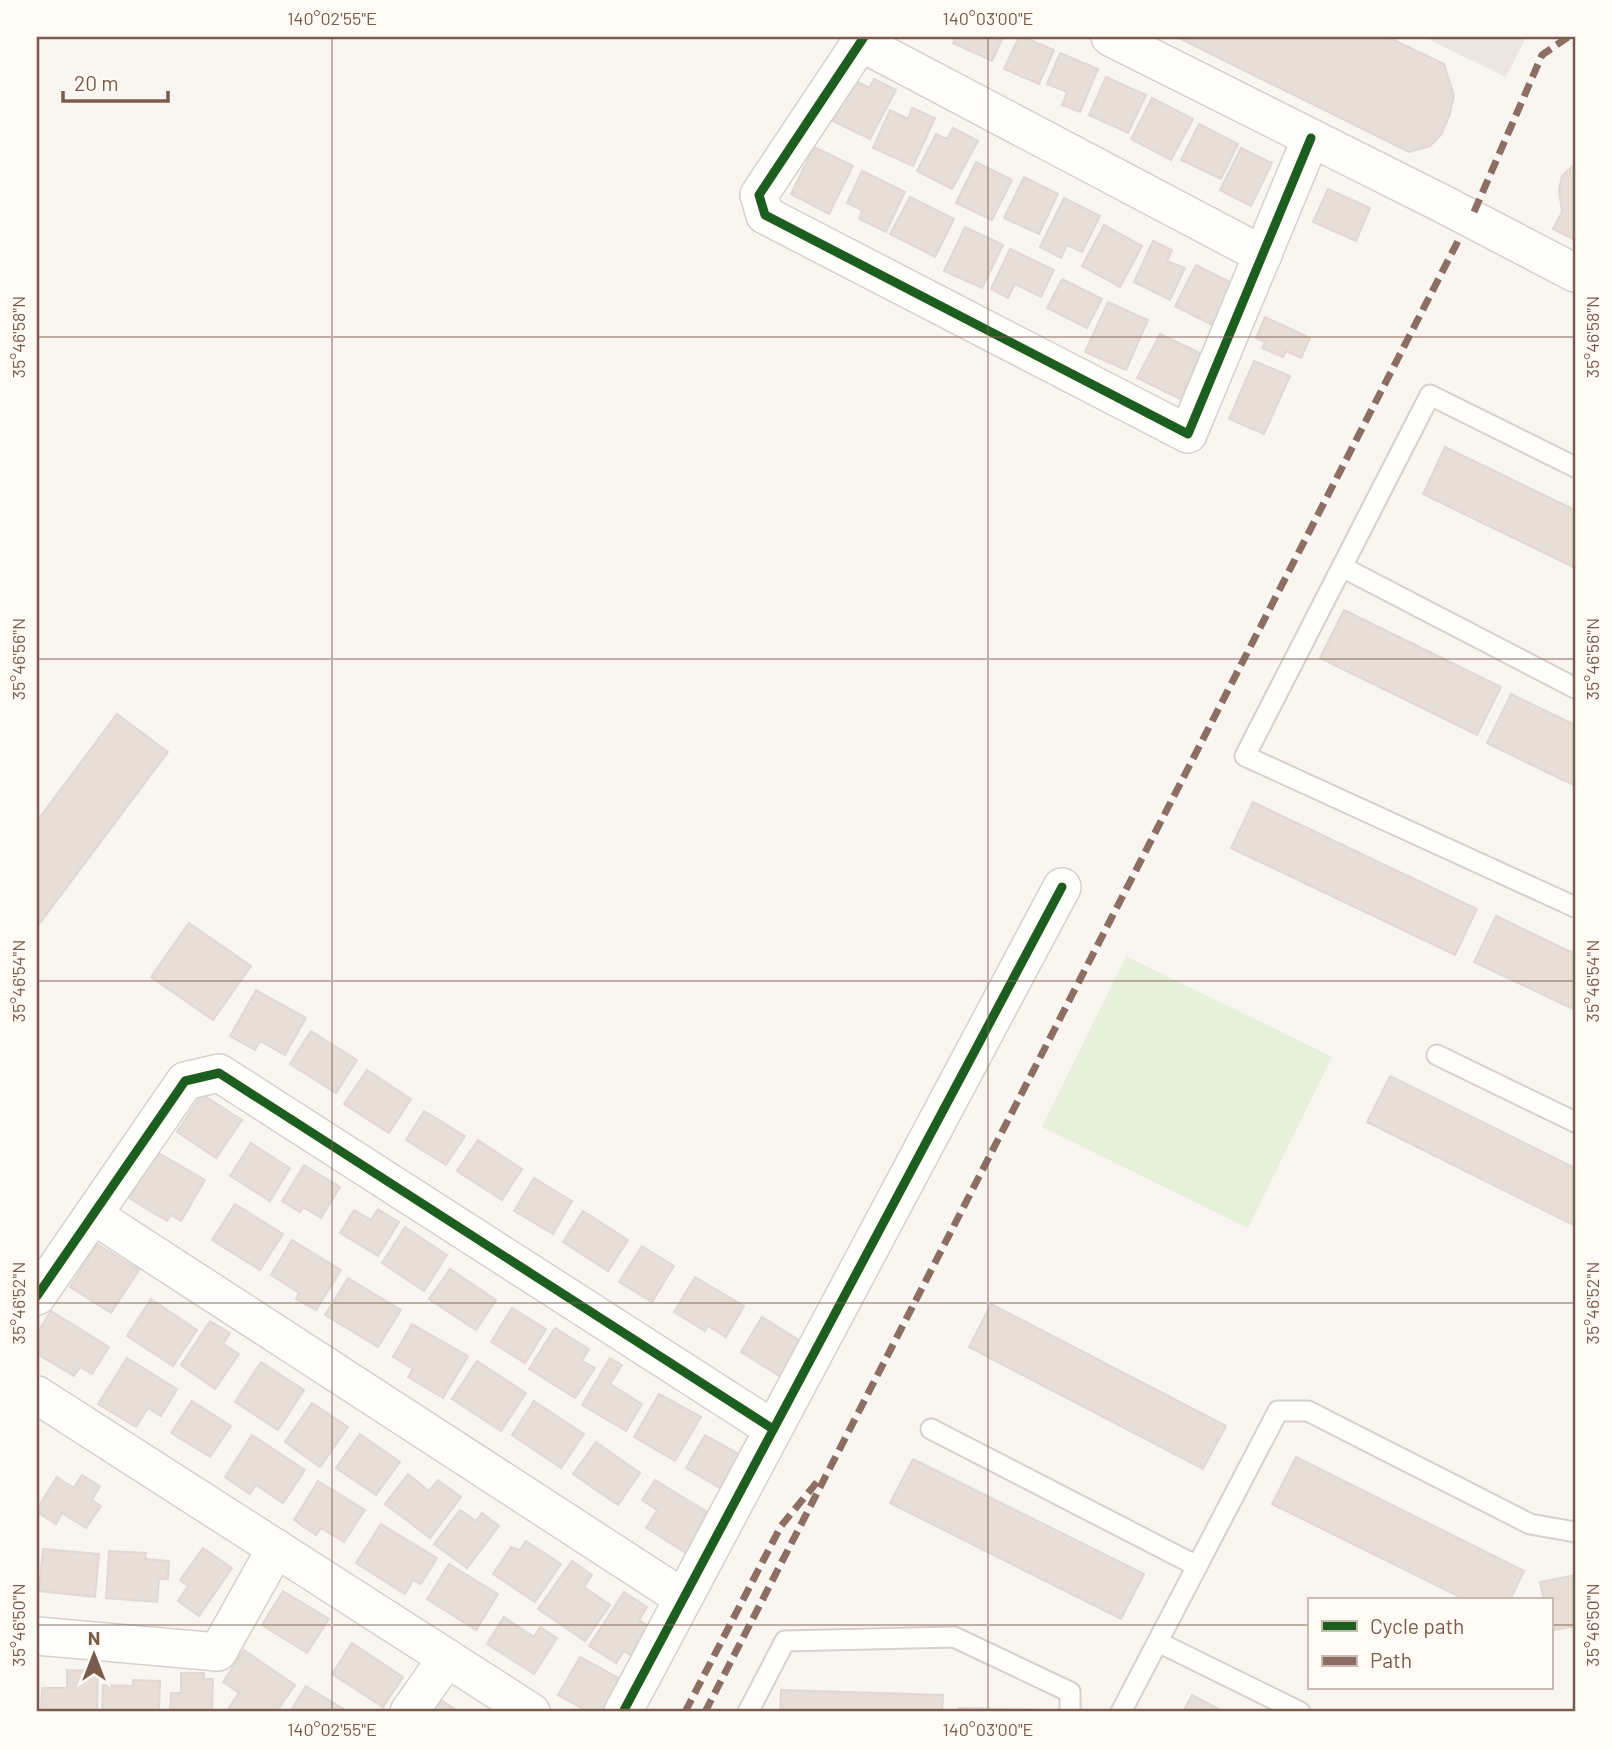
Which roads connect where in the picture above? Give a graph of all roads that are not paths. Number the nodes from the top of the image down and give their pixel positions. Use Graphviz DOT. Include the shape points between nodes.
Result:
graph roads {
  1 [pos="1110,37"];
  2 [pos="862,39"];
  3 [pos="1311,138"];
  4 [pos="1263,255"];
  5 [pos="1575,273"];
  6 [pos="1575,467"];
  7 [pos="1342,567"];
  8 [pos="1575,688"];
  9 [pos="1062,887"];
  10 [pos="1575,907"];
  11 [pos="1437,1055"];
  12 [pos="1575,1122"];
  13 [pos="93,1215"];
  14 [pos="37,1296"];
  15 [pos="37,1395"];
  16 [pos="773,1429"];
  17 [pos="931,1429"];
  18 [pos="1575,1532"];
  19 [pos="276,1548"];
  20 [pos="1197,1566"];
  21 [pos="683,1598"];
  22 [pos="37,1636"];
  23 [pos="1158,1642"];
  24 [pos="447,1658"];
  25 [pos="410,1712"];
  26 [pos="531,1712"];
  27 [pos="623,1712"];
  28 [pos="748,1712"];
  29 [pos="1070,1712"];
  30 [pos="1121,1712"];
  31 [pos="1300,1712"];
  1 -- 3 [label="street"];
  2 -- 4 [label="street"];
  2 -- 4 [label="street" via="759,195 765,215 1188,434"];
  3 -- 4 [label="street"];
  3 -- 5 [label="street"];
  6 -- 7 [label="lane" via="1430,395"];
  7 -- 8 [label="lane"];
  7 -- 10 [label="lane" via="1245,756"];
  9 -- 16 [label="street"];
  11 -- 12 [label="lane"];
  13 -- 14 [label="street"];
  13 -- 16 [label="street" via="185,1081 219,1073"];
  13 -- 21 [label="street"];
  15 -- 19 [label="street"];
  16 -- 21 [label="street"];
  17 -- 20 [label="lane"];
  18 -- 20 [label="lane" via="1530,1524 1308,1410 1278,1411"];
  19 -- 22 [label="street" via="218,1652"];
  19 -- 24 [label="street"];
  20 -- 23 [label="lane"];
  21 -- 27 [label="street"];
  23 -- 30 [label="lane"];
  23 -- 31 [label="lane"];
  24 -- 25 [label="street"];
  24 -- 26 [label="street"];
  28 -- 29 [label="lane" via="785,1641 954,1637 1070,1692"];
}
